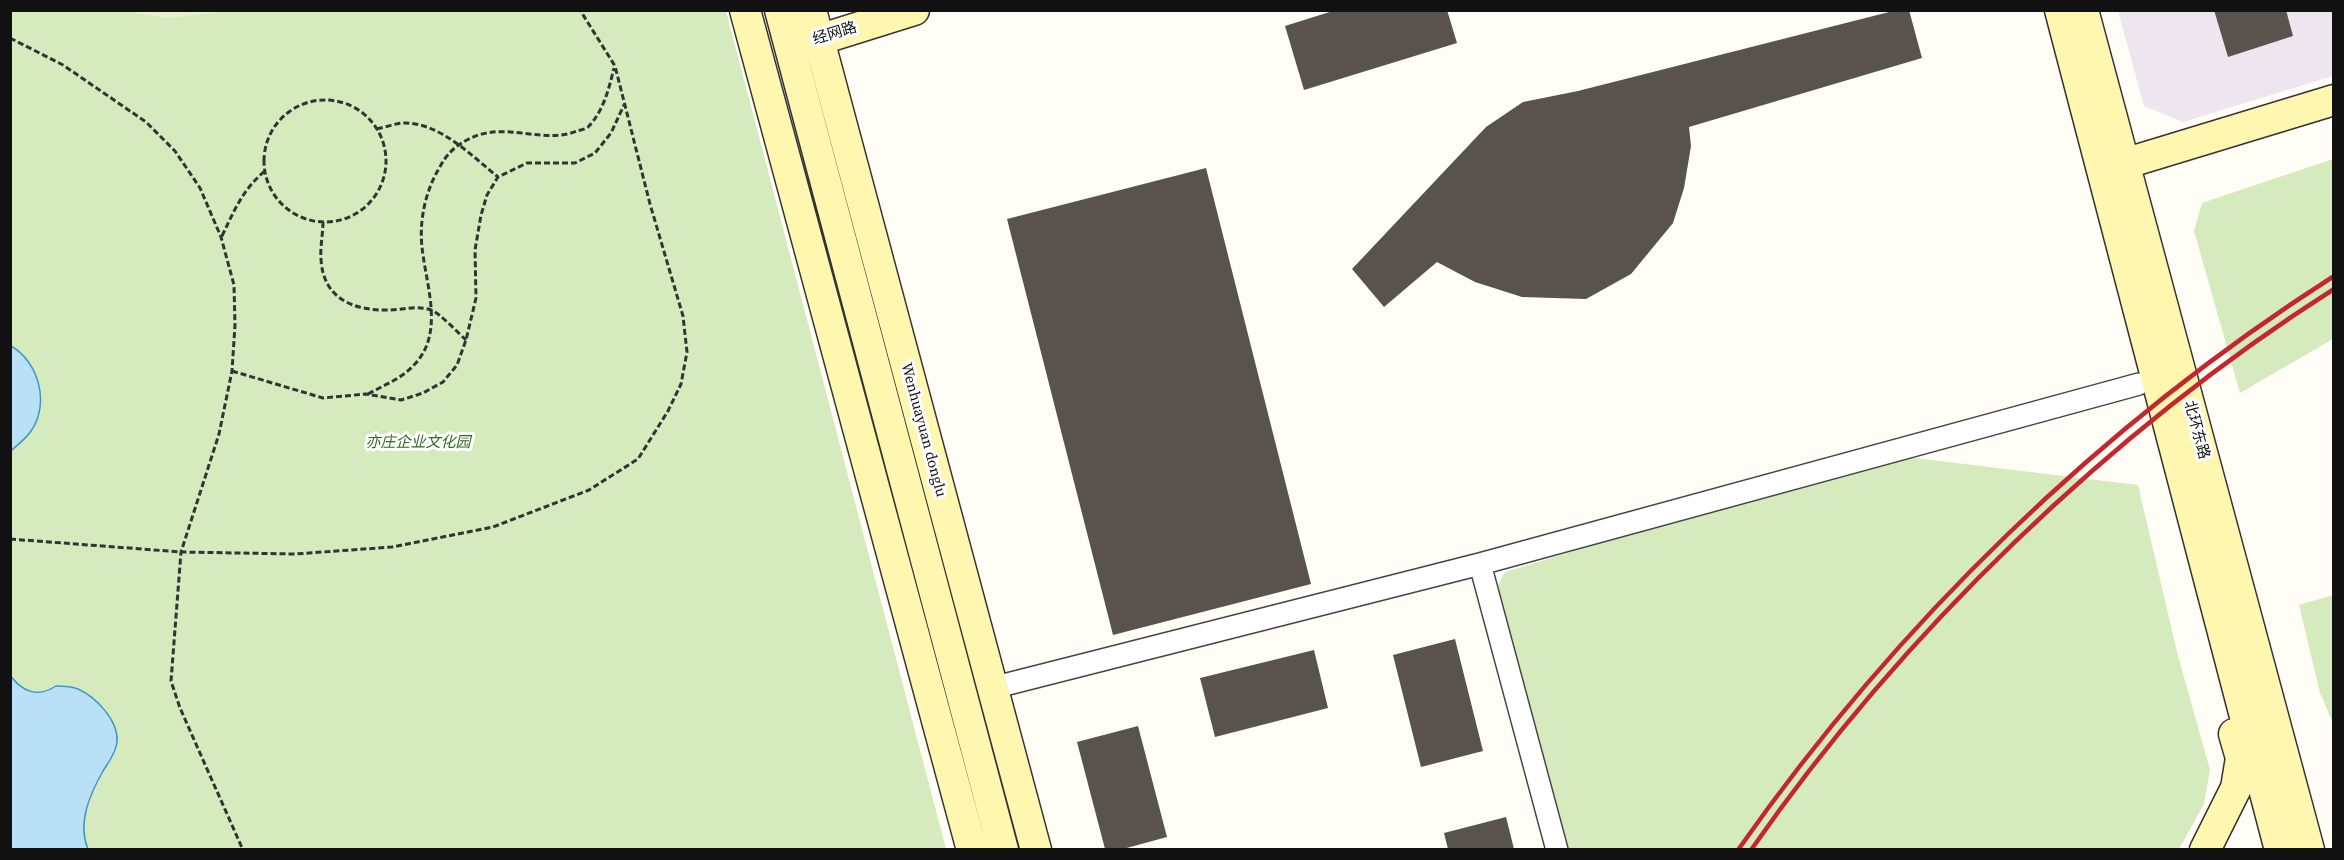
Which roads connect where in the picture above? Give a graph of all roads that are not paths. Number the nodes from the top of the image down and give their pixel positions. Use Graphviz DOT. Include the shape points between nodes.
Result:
graph roads {
  1 [pos="745,10"];
  2 [pos="780,10"];
  3 [pos="811,10"];
  4 [pos="914,10"];
  5 [pos="2060,10"];
  6 [pos="2083,10"];
  7 [pos="818,39"];
  8 [pos="790,49"];
  9 [pos="2334,100"];
  10 [pos="2113,167"];
  11 [pos="2148,345"];
  12 [pos="2139,384"];
  13 [pos="1480,564"];
  14 [pos="992,688"];
  15 [pos="972,849"];
  16 [pos="1003,849"];
  17 [pos="1036,849"];
  18 [pos="1557,849"];
  19 [pos="2205,849"];
  20 [pos="2280,849"];
  21 [pos="2309,849"];
  1 -- 15 [label="street"];
  2 -- 8 [label="street, Wenhuayuan donglu"];
  3 -- 7 [label="street, Wenhuayuan donglu"];
  4 -- 7 [label="street, 经网路"];
  5 -- 10 [label="street, 北环东路"];
  6 -- 10 [label="street, 北环东路"];
  7 -- 8 [label="street, 经网路"];
  7 -- 14 [label="street, Wenhuayuan donglu"];
  8 -- 16 [label="street, Wenhuayuan donglu"];
  9 -- 10 [label="street"];
  10 -- 11 [label="street, 北环东路"];
  10 -- 21 [label="street, 北环东路"];
  11 -- 12 [label="street"];
  11 -- 20 [label="street, 北环东路"];
  12 -- 13 [label="street"];
  12 -- 19 [label="street" via="2241,758 2236,788"];
  13 -- 14 [label="street"];
  13 -- 18 [label="street"];
  14 -- 17 [label="street, Wenhuayuan donglu"];
}
